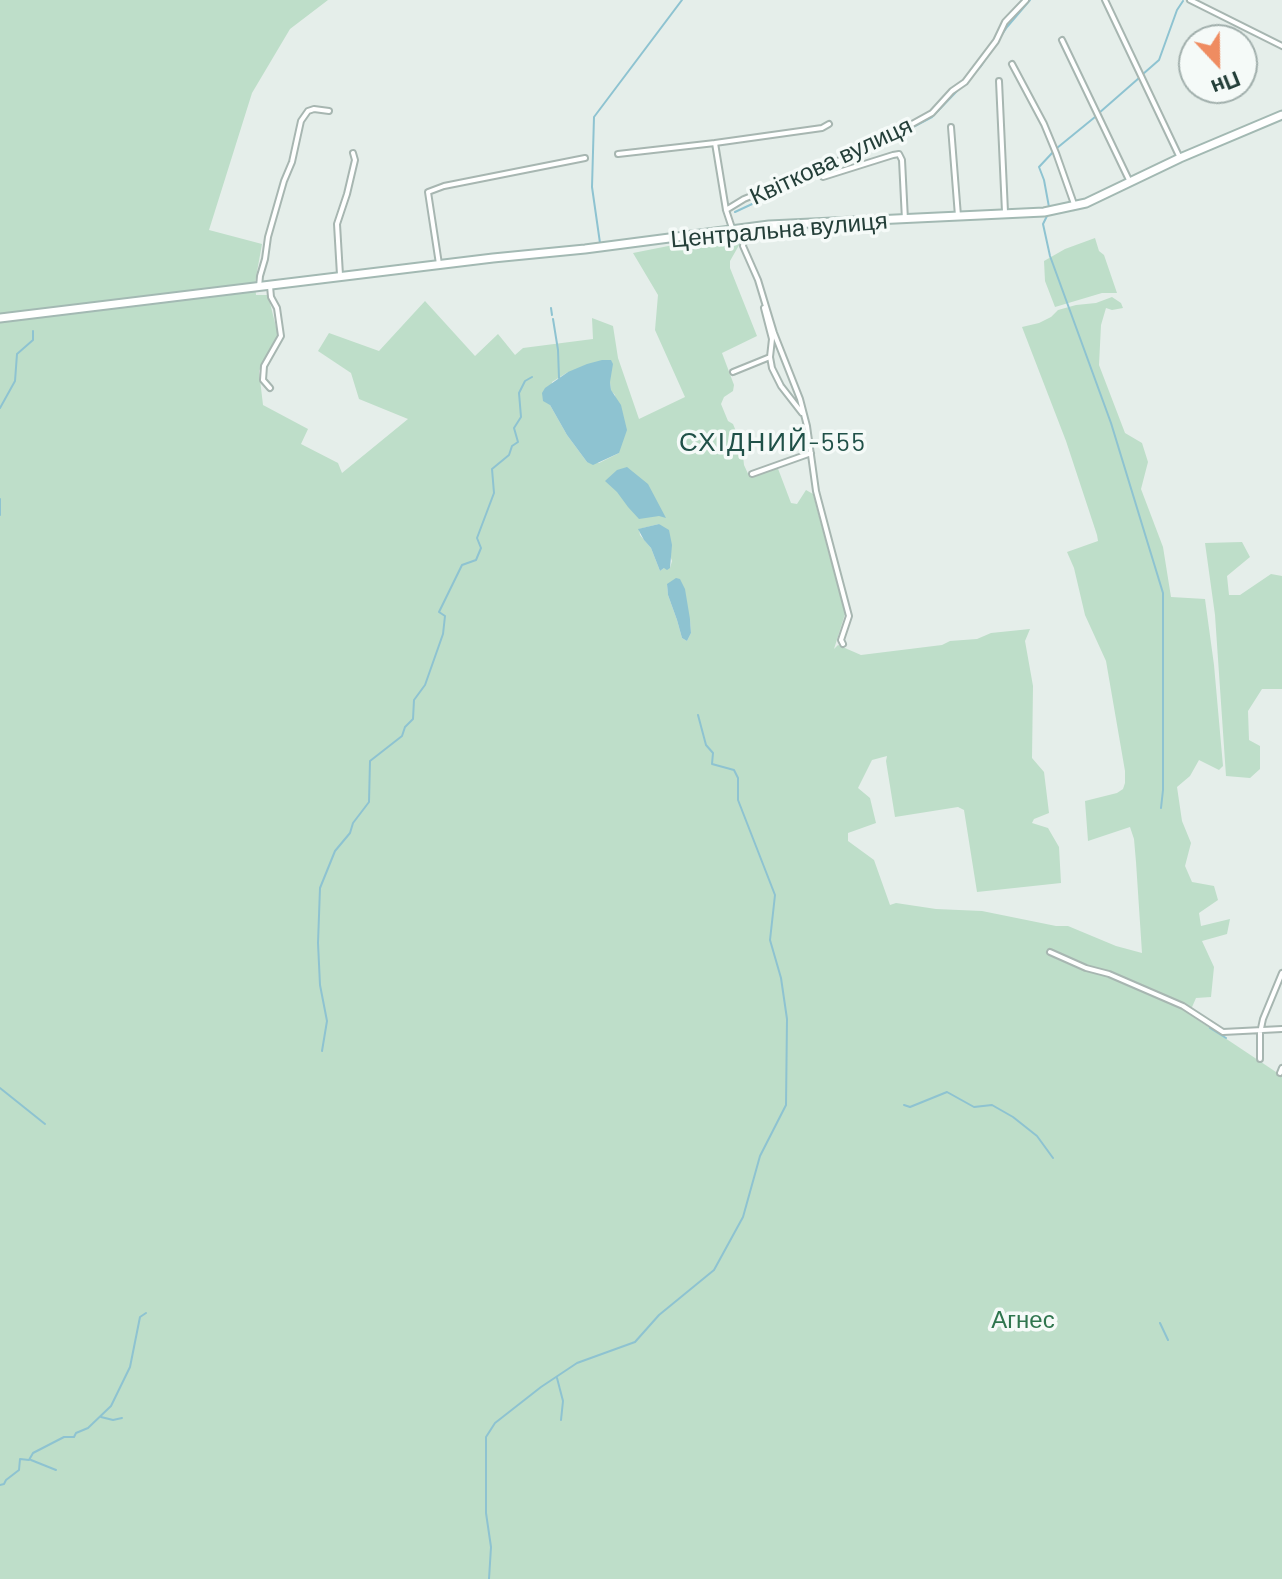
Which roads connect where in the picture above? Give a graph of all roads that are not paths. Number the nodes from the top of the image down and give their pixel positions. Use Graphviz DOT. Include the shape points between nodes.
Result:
graph roads {
  1 [pos="1026,0"];
  2 [pos="1105,0"];
  3 [pos="1190,0"];
  4 [pos="1062,40"];
  5 [pos="1282,46"];
  6 [pos="1012,64"];
  7 [pos="999,81"];
  8 [pos="329,111"];
  9 [pos="1282,115"];
  10 [pos="829,124"];
  11 [pos="951,127"];
  12 [pos="715,143"];
  13 [pos="353,153"];
  14 [pos="618,154"];
  15 [pos="585,158"];
  16 [pos="1180,158"];
  17 [pos="823,177"];
  18 [pos="1130,182"];
  19 [pos="1074,207"];
  20 [pos="726,210"];
  21 [pos="1005,215"];
  22 [pos="958,217"];
  23 [pos="905,220"];
  24 [pos="754,227"];
  25 [pos="732,229"];
  26 [pos="439,265"];
  27 [pos="340,278"];
  28 [pos="270,286"];
  29 [pos="259,287"];
  30 [pos="763,299"];
  31 [pos="0,318"];
  32 [pos="770,357"];
  33 [pos="733,372"];
  34 [pos="270,388"];
  35 [pos="803,415"];
  36 [pos="811,453"];
  37 [pos="752,474"];
  38 [pos="843,644"];
  39 [pos="1050,952"];
  40 [pos="1282,973"];
  41 [pos="1282,1029"];
  42 [pos="1261,1030"];
  43 [pos="1260,1059"];
  1 -- 20 [label="street, Квіткова вулиця" via="966,80 932,113 867,149"];
  2 -- 16 [label="street"];
  3 -- 5 [label="street"];
  4 -- 18 [label="street"];
  6 -- 19 [label="street" via="1044,124"];
  7 -- 21 [label="street"];
  8 -- 29 [label="street" via="308,111 301,121"];
  9 -- 16 [label="street, Центральна вулиця"];
  10 -- 12 [label="street"];
  11 -- 22 [label="street"];
  12 -- 14 [label="street"];
  12 -- 20 [label="street"];
  13 -- 27 [label="street" via="337,224"];
  15 -- 26 [label="street" via="428,192"];
  16 -- 18 [label="street, Центральна вулиця"];
  17 -- 23 [label="street" via="899,154"];
  18 -- 19 [label="street, Центральна вулиця"];
  19 -- 21 [label="street, Центральна вулиця"];
  20 -- 25 [label="street"];
  21 -- 22 [label="street, Центральна вулиця"];
  22 -- 23 [label="street, Центральна вулиця"];
  23 -- 24 [label="street, Центральна вулиця"];
  24 -- 25 [label="street, Центральна вулиця"];
  24 -- 30 [label="street" via="743,246"];
  25 -- 26 [label="street, Центральна вулиця"];
  26 -- 27 [label="street, Центральна вулиця"];
  27 -- 28 [label="street, Центральна вулиця"];
  28 -- 29 [label="street, Центральна вулиця"];
  28 -- 34 [label="street" via="281,336 264,366 263,380"];
  29 -- 31 [label="street, Центральна вулиця"];
  30 -- 32 [label="street" via="772,339"];
  30 -- 35 [label="street"];
  32 -- 33 [label="street"];
  32 -- 35 [label="street" via="781,386"];
  35 -- 36 [label="street"];
  36 -- 37 [label="street"];
  36 -- 38 [label="street" via="849,616"];
  39 -- 42 [label="street" via="1183,1006 1223,1032"];
  40 -- 42 [label="street"];
  41 -- 42 [label="street"];
  42 -- 43 [label="street"];
}
